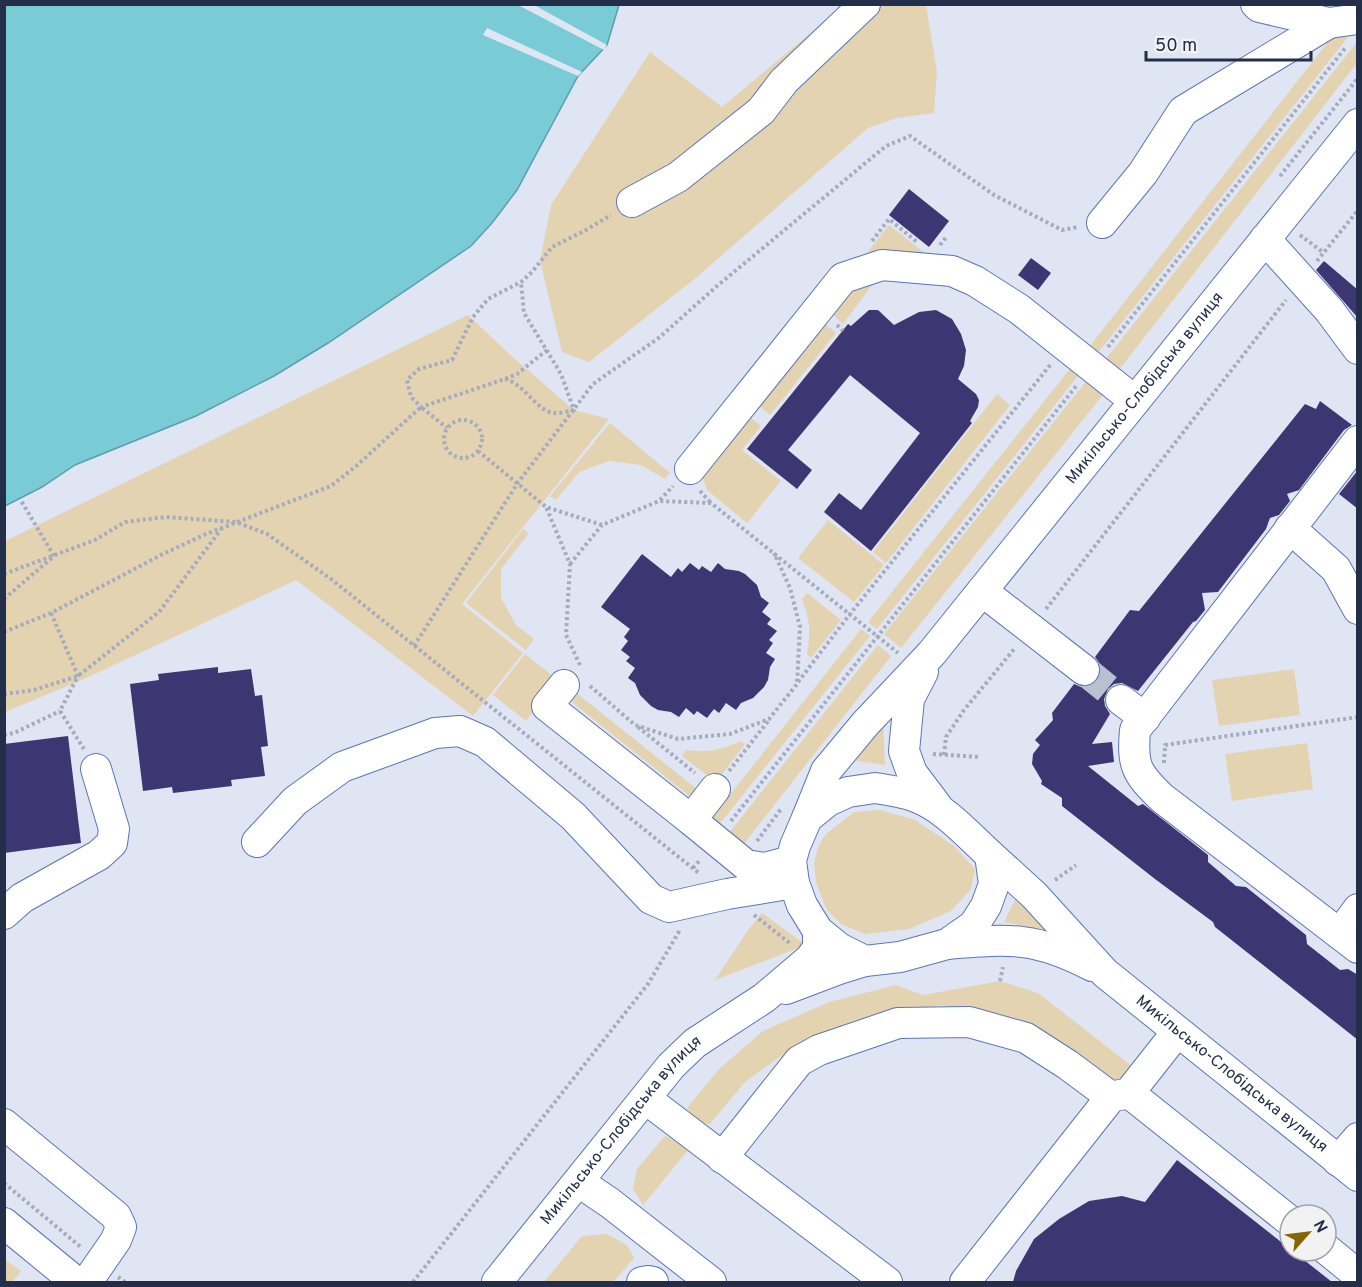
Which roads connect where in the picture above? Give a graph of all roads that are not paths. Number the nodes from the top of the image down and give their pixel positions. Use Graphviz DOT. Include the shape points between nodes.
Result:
graph roads {
  1 [pos="865,4"];
  2 [pos="1256,4"];
  3 [pos="1346,28"];
  4 [pos="1358,124"];
  5 [pos="632,202"];
  6 [pos="1102,223"];
  7 [pos="1265,239"];
  8 [pos="1357,346"];
  9 [pos="1135,401"];
  10 [pos="1358,441"];
  11 [pos="690,469"];
  12 [pos="1290,528"];
  13 [pos="982,591"];
  14 [pos="1358,609"];
  15 [pos="932,653"];
  16 [pos="1084,670"];
  17 [pos="577,677"];
  18 [pos="1121,700"];
  19 [pos="1145,718"];
  20 [pos="96,769"];
  21 [pos="715,789"];
  22 [pos="940,811"];
  23 [pos="807,818"];
  24 [pos="690,820"];
  25 [pos="257,842"];
  26 [pos="990,855"];
  27 [pos="793,872"];
  28 [pos="1358,909"];
  29 [pos="4,914"];
  30 [pos="818,931"];
  31 [pos="1349,941"];
  32 [pos="947,944"];
  33 [pos="865,961"];
  34 [pos="1105,973"];
  35 [pos="764,998"];
  36 [pos="1177,1032"];
  37 [pos="1120,1095"];
  38 [pos="646,1099"];
  39 [pos="4,1124"];
  40 [pos="1358,1138"];
  41 [pos="722,1158"];
  42 [pos="1348,1168"];
  43 [pos="579,1182"];
  44 [pos="1278,1212"];
  45 [pos="4,1223"];
  46 [pos="1338,1259"];
  47 [pos="94,1273"];
  48 [pos="1358,1275"];
  49 [pos="76,1282"];
  50 [pos="497,1282"];
  51 [pos="642,1282"];
  52 [pos="653,1282"];
  53 [pos="711,1282"];
  54 [pos="886,1282"];
  55 [pos="965,1282"];
  1 -- 5 [label="street" via="783,81 761,111 678,177"];
  2 -- 3 [label="street"];
  3 -- 6 [label="street" via="1183,111 1143,173"];
  4 -- 7 [label="street, Микільсько-Слобідська вулиця"];
  7 -- 8 [label="street"];
  7 -- 9 [label="street, Микільсько-Слобідська вулиця"];
  9 -- 11 [label="street" via="1066,344 975,281 952,271 882,265 843,278"];
  9 -- 13 [label="street, Микільсько-Слобідська вулиця"];
  10 -- 12 [label="street"];
  12 -- 14 [label="street" via="1336,568"];
  12 -- 19 [label="street" via="1268,570"];
  13 -- 15 [label="street, Микільсько-Слобідська вулиця"];
  13 -- 16 [label="street"];
  15 -- 22 [label="street, Микільсько-Слобідська вулиця" via="909,699 904,751 912,774"];
  15 -- 23 [label="street, Микільсько-Слобідська вулиця" via="826,771"];
  17 -- 24 [label="street" via="547,706"];
  18 -- 19 [label="street"];
  19 -- 31 [label="street" via="1135,730 1133,756 1144,780 1162,798 1301,890"];
  20 -- 29 [label="street" via="114,829 112,843 99,855 22,898"];
  21 -- 24 [label="street"];
  22 -- 23 [label="street" via="919,798 875,788 848,792 828,801"];
  22 -- 26 [label="street"];
  23 -- 27 [label="street" via="795,846"];
  24 -- 27 [label="street" via="746,865"];
  25 -- 27 [label="street" via="295,801 342,767 435,733 460,731 485,742 573,816 651,899 669,906 698,901"];
  26 -- 32 [label="street" via="994,884 986,906 974,924"];
  26 -- 34 [label="street, Микільсько-Слобідська вулиця" via="1034,894"];
  27 -- 30 [label="street" via="802,905"];
  28 -- 31 [label="street"];
  30 -- 33 [label="street" via="839,948"];
  30 -- 35 [label="street, Микільсько-Слобідська вулиця" via="818,948 810,959"];
  32 -- 33 [label="street" via="900,957"];
  32 -- 34 [label="street, Микільсько-Слобідська вулиця" via="1007,939 1034,943 1065,951"];
  33 -- 35 [label="street, Микільсько-Слобідська вулиця"];
  34 -- 36 [label="street, Микільсько-Слобідська вулиця"];
  35 -- 38 [label="street, Микільсько-Слобідська вулиця" via="695,1043"];
  36 -- 37 [label="street"];
  36 -- 42 [label="street, Микільсько-Слобідська вулиця"];
  37 -- 41 [label="street" via="1026,1038 969,1022 898,1023 819,1050 799,1061"];
  37 -- 44 [label="street"];
  37 -- 55 [label="street"];
  38 -- 41 [label="street"];
  38 -- 43 [label="street, Микільсько-Слобідська вулиця"];
  39 -- 47 [label="street" via="116,1216 121,1227 117,1240"];
  40 -- 42 [label="street"];
  41 -- 54 [label="street"];
  43 -- 50 [label="street, Микільсько-Слобідська вулиця"];
  43 -- 53 [label="street"];
  45 -- 49 [label="street"];
  46 -- 48 [label="street"];
  51 -- 52 [label="street"];
}
